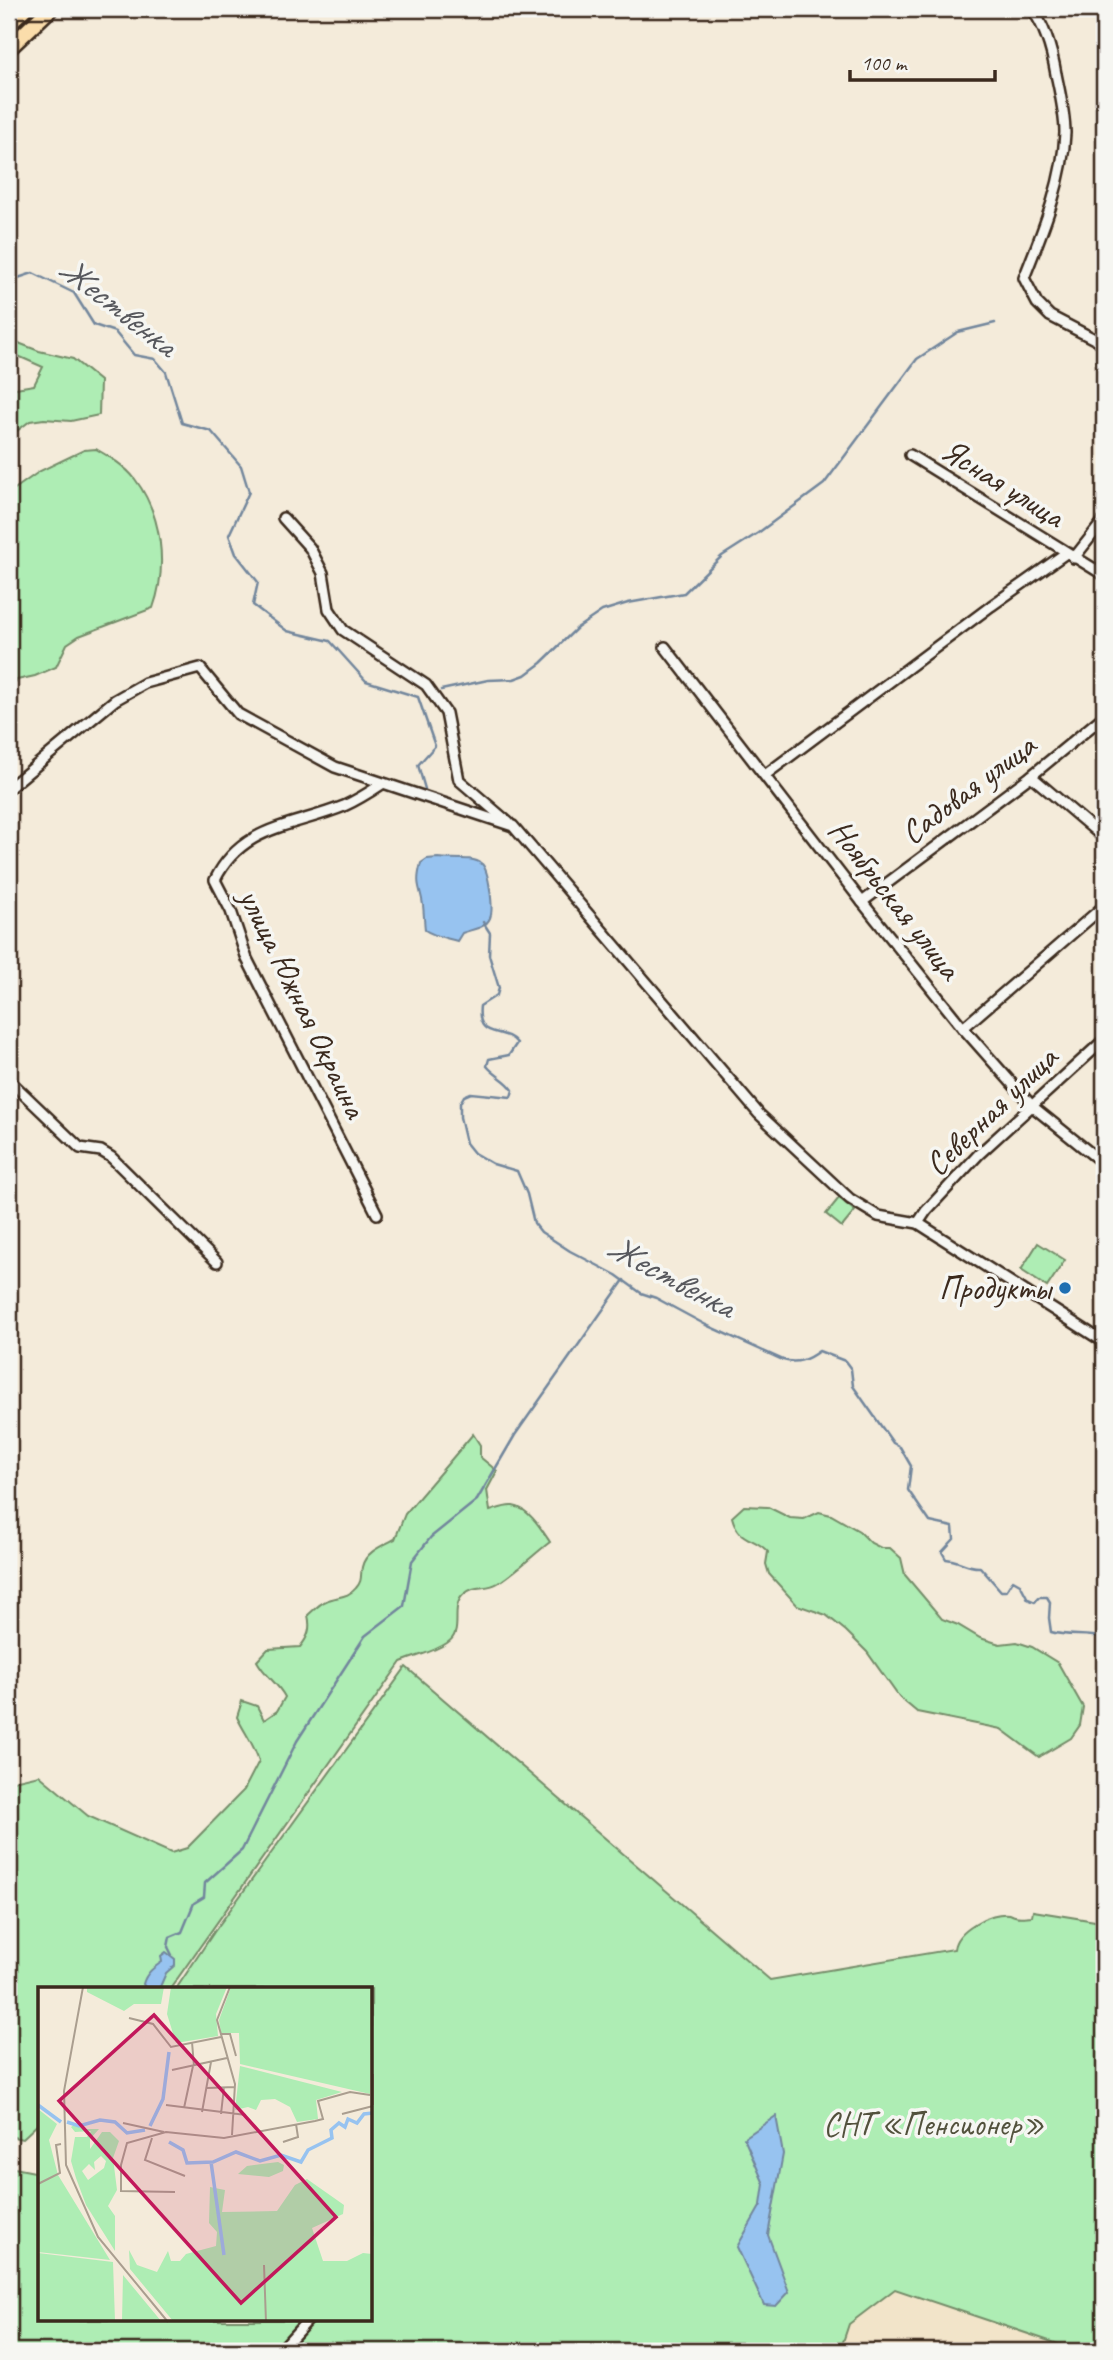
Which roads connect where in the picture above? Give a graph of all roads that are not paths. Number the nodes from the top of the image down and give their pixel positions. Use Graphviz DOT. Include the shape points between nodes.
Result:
graph roads {
  1 [pos="24,9"];
  2 [pos="50,9"];
  3 [pos="1032,9"];
  4 [pos="9,23"];
  5 [pos="9,48"];
  6 [pos="1104,344"];
  7 [pos="910,456"];
  8 [pos="284,518"];
  9 [pos="1104,520"];
  10 [pos="1070,556"];
  11 [pos="1104,575"];
  12 [pos="665,647"];
  13 [pos="1104,716"];
  14 [pos="765,775"];
  15 [pos="1031,776"];
  16 [pos="382,784"];
  17 [pos="9,788"];
  18 [pos="513,826"];
  19 [pos="1104,838"];
  20 [pos="862,902"];
  21 [pos="1104,906"];
  22 [pos="964,1028"];
  23 [pos="1104,1040"];
  24 [pos="9,1080"];
  25 [pos="1032,1106"];
  26 [pos="1104,1164"];
  27 [pos="377,1214"];
  28 [pos="918,1223"];
  29 [pos="217,1262"];
  30 [pos="1104,1342"];
  31 [pos="306,2322"];
  32 [pos="279,2351"];
  1 -- 4 [label="main road"];
  2 -- 5 [label="main road"];
  3 -- 6 [label="street" via="1052,49 1065,132 1059,176 1024,278 1037,303 1051,316"];
  7 -- 10 [label="street, Ясная улица"];
  8 -- 18 [label="street" via="310,548 323,573 329,609 343,630 426,685 446,713 459,780"];
  9 -- 10 [label="street"];
  10 -- 11 [label="street, Ясная улица"];
  10 -- 14 [label="street" via="991,606"];
  12 -- 14 [label="street, Ноябрьская улица"];
  13 -- 15 [label="street, Садовая улица"];
  14 -- 20 [label="street, Ноябрьская улица"];
  15 -- 19 [label="street"];
  15 -- 20 [label="street, Садовая улица"];
  16 -- 17 [label="street" via="335,767 238,714 200,668 145,683 115,700"];
  16 -- 18 [label="street"];
  16 -- 27 [label="street, улица Южная Окраина" via="345,805 277,827 237,848 215,880 247,959"];
  18 -- 28 [label="street" via="759,1114 850,1199 878,1216"];
  20 -- 22 [label="street, Ноябрьская улица"];
  21 -- 22 [label="street"];
  22 -- 25 [label="street, Ноябрьская улица"];
  23 -- 25 [label="street, Северная улица"];
  24 -- 29 [label="street" via="80,1148 111,1157"];
  25 -- 26 [label="street, Ноябрьская улица"];
  25 -- 28 [label="street, Северная улица" via="979,1154"];
  28 -- 30 [label="street"];
  31 -- 32 [label="street"];
}
